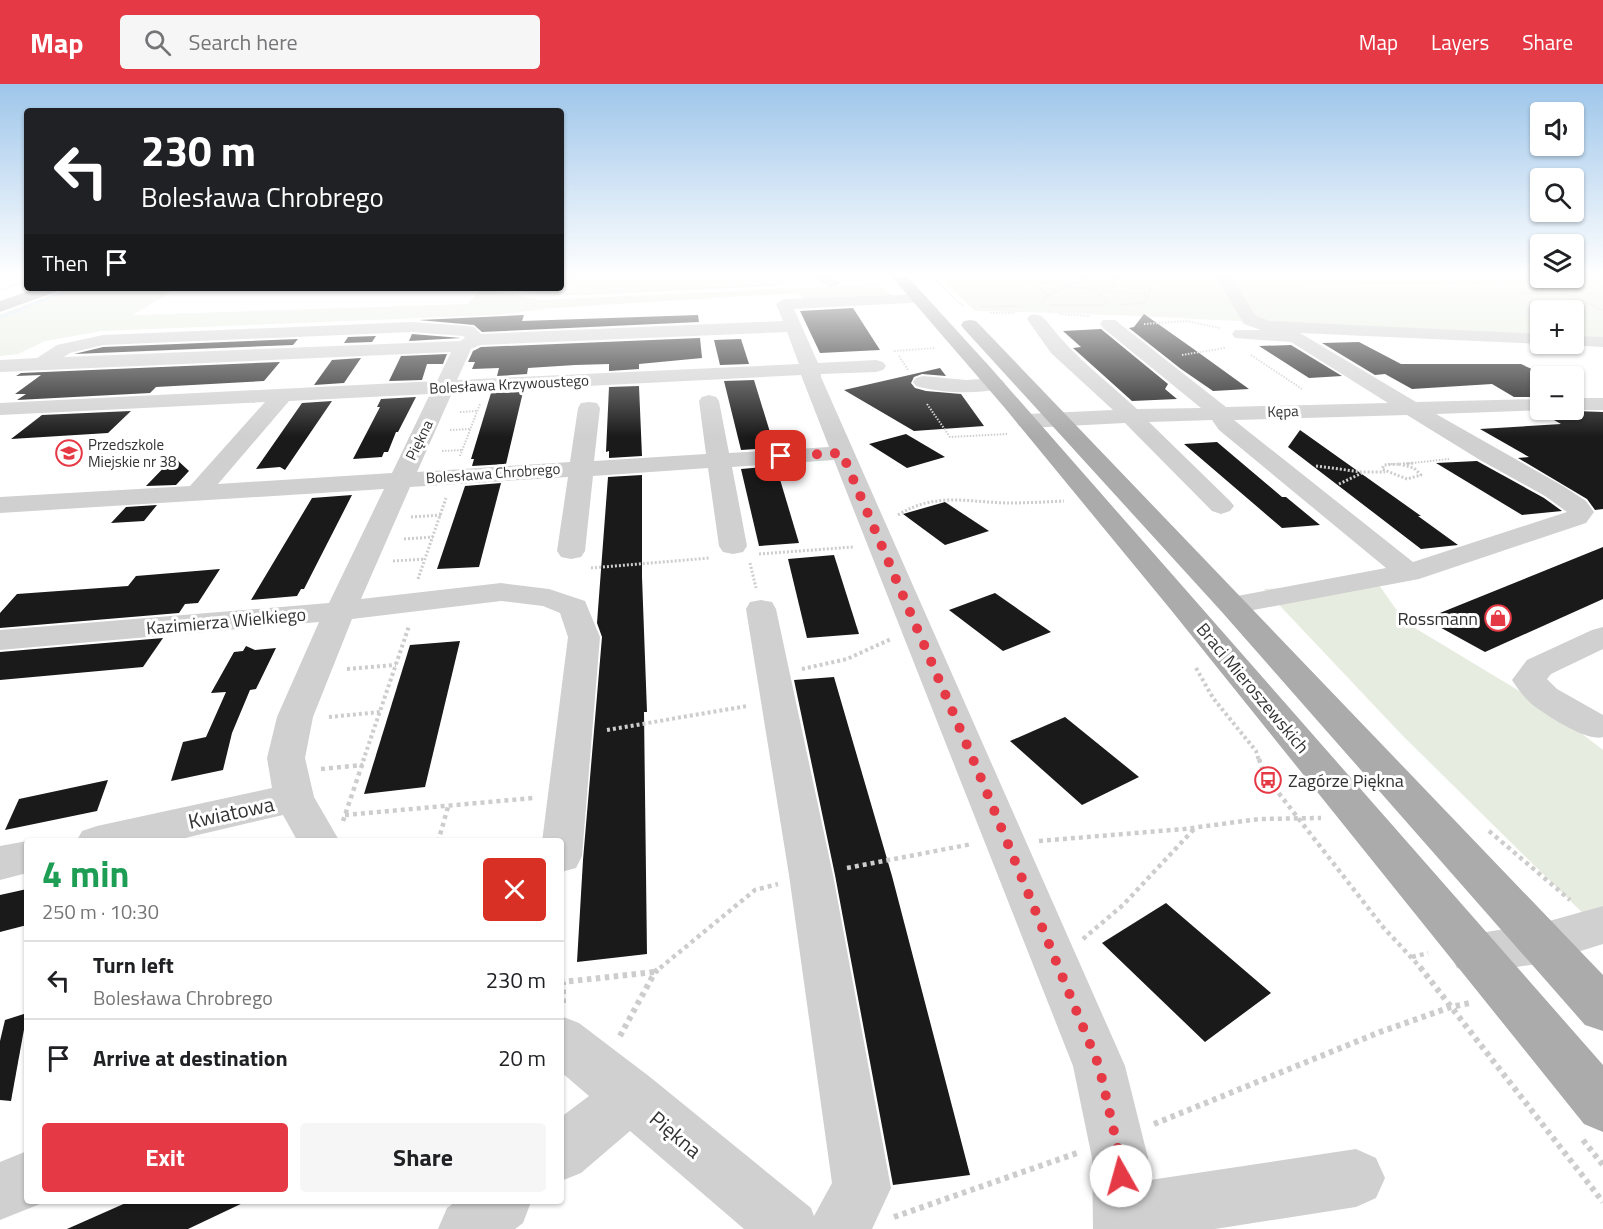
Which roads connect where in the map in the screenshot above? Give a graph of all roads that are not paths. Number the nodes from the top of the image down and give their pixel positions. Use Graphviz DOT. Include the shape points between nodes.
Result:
graph roads {
  1 [pos="353,329"];
  2 [pos="446,329"];
  3 [pos="729,329"];
  4 [pos="795,329"];
  5 [pos="950,329"];
  6 [pos="973,329"];
  7 [pos="1044,329"];
  8 [pos="1127,329"];
  9 [pos="1272,330"];
  10 [pos="1530,339"];
  11 [pos="1584,341"];
  12 [pos="1603,342"];
  13 [pos="470,343"];
  14 [pos="1240,345"];
  15 [pos="0,366"];
  16 [pos="876,366"];
  17 [pos="811,369"];
  18 [pos="995,384"];
  19 [pos="444,387"];
  20 [pos="923,390"];
  21 [pos="284,394"];
  22 [pos="709,401"];
  23 [pos="1584,404"];
  24 [pos="1603,404"];
  25 [pos="1530,405"];
  26 [pos="590,408"];
  27 [pos="0,409"];
  28 [pos="1412,409"];
  29 [pos="1218,414"];
  30 [pos="1129,416"];
  31 [pos="1060,419"];
  32 [pos="1019,427"];
  33 [pos="842,453"];
  34 [pos="721,460"];
  35 [pos="582,468"];
  36 [pos="400,479"];
  37 [pos="197,493"];
  38 [pos="0,505"];
  39 [pos="1221,506"];
  40 [pos="723,552"];
  41 [pos="579,560"];
  42 [pos="1409,573"];
  43 [pos="1232,604"];
  44 [pos="762,609"];
  45 [pos="341,611"];
  46 [pos="1603,637"];
  47 [pos="0,640"];
  48 [pos="1601,727"];
  49 [pos="294,798"];
  50 [pos="330,836"];
  51 [pos="115,838"];
  52 [pos="563,838"];
  53 [pos="24,858"];
  54 [pos="0,863"];
  55 [pos="1602,925"];
  56 [pos="1542,943"];
  57 [pos="1474,954"];
  58 [pos="1603,1008"];
  59 [pos="564,1042"];
  60 [pos="631,1096"];
  61 [pos="1603,1105"];
  62 [pos="564,1151"];
  63 [pos="1356,1178"];
  64 [pos="24,1181"];
  65 [pos="0,1191"];
  66 [pos="499,1204"];
  67 [pos="1123,1221"];
  68 [pos="468,1229"];
  69 [pos="790,1229"];
  70 [pos="839,1229"];
  1 -- 15 [label="street" via="103,340 64,349 42,364"];
  2 -- 13 [label="street" via="468,331"];
  3 -- 13 [label="street"];
  4 -- 17 [label="street"];
  5 -- 18 [label="main road, Braci Mieroszewskich"];
  6 -- 31 [label="main road, Braci Mieroszewskich"];
  7 -- 30 [label="street" via="1058,349"];
  8 -- 29 [label="street" via="1153,360"];
  9 -- 10 [label="street"];
  9 -- 14 [label="street"];
  9 -- 28 [label="street" via="1295,337"];
  11 -- 12 [label="street"];
  13 -- 19 [label="street, Piękna"];
  16 -- 17 [label="street, Bolesława Krzywoustego"];
  17 -- 19 [label="street, Bolesława Krzywoustego"];
  17 -- 33 [label="street"];
  18 -- 20 [label="street"];
  18 -- 32 [label="main road, Braci Mieroszewskich"];
  19 -- 21 [label="street, Bolesława Krzywoustego"];
  19 -- 36 [label="street, Piękna"];
  21 -- 27 [label="street, Bolesława Krzywoustego"];
  21 -- 37 [label="street"];
  22 -- 34 [label="street"];
  23 -- 24 [label="street"];
  25 -- 28 [label="street, Kępa"];
  26 -- 35 [label="street"];
  28 -- 29 [label="street, Kępa"];
  28 -- 42 [label="street" via="1554,491 1581,512 1577,518"];
  29 -- 30 [label="street, Kępa"];
  29 -- 42 [label="street"];
  30 -- 31 [label="street, Kępa"];
  30 -- 39 [label="street"];
  31 -- 32 [label="street, Kępa"];
  31 -- 43 [label="main road, Braci Mieroszewskich"];
  32 -- 57 [label="main road, Braci Mieroszewskich" via="1248,681"];
  33 -- 34 [label="street, Bolesława Chrobrego"];
  33 -- 67 [label="street" via="885,531 917,628 1099,1066 1120,1158"];
  34 -- 35 [label="street, Bolesława Chrobrego"];
  34 -- 40 [label="street"];
  35 -- 36 [label="street, Bolesława Chrobrego"];
  35 -- 41 [label="street"];
  36 -- 37 [label="street, Bolesława Chrobrego"];
  36 -- 45 [label="street, Piękna"];
  37 -- 38 [label="street, Bolesława Chrobrego"];
  42 -- 43 [label="street"];
  43 -- 56 [label="main road, Braci Mieroszewskich"];
  44 -- 70 [label="street" via="811,875 862,1188"];
  45 -- 47 [label="street, Kazimierza Wielkiego"];
  45 -- 49 [label="street, Piękna" via="295,717 286,758"];
  45 -- 52 [label="street, Kazimierza Wielkiego" via="433,593 501,592 549,598 574,609 584,637"];
  46 -- 48 [label="street" via="1539,667 1529,680 1545,697"];
  49 -- 50 [label="street, Piękna"];
  49 -- 51 [label="street, Kwiatowa"];
  53 -- 54 [label="street"];
  55 -- 56 [label="street"];
  56 -- 57 [label="street"];
  56 -- 58 [label="main road, Braci Mieroszewskich"];
  57 -- 61 [label="main road, Braci Mieroszewskich"];
  59 -- 60 [label="street, Piękna"];
  60 -- 62 [label="street"];
  60 -- 69 [label="street, Piękna"];
  63 -- 67 [label="street"];
  64 -- 65 [label="street"];
  66 -- 68 [label="street"];
}
